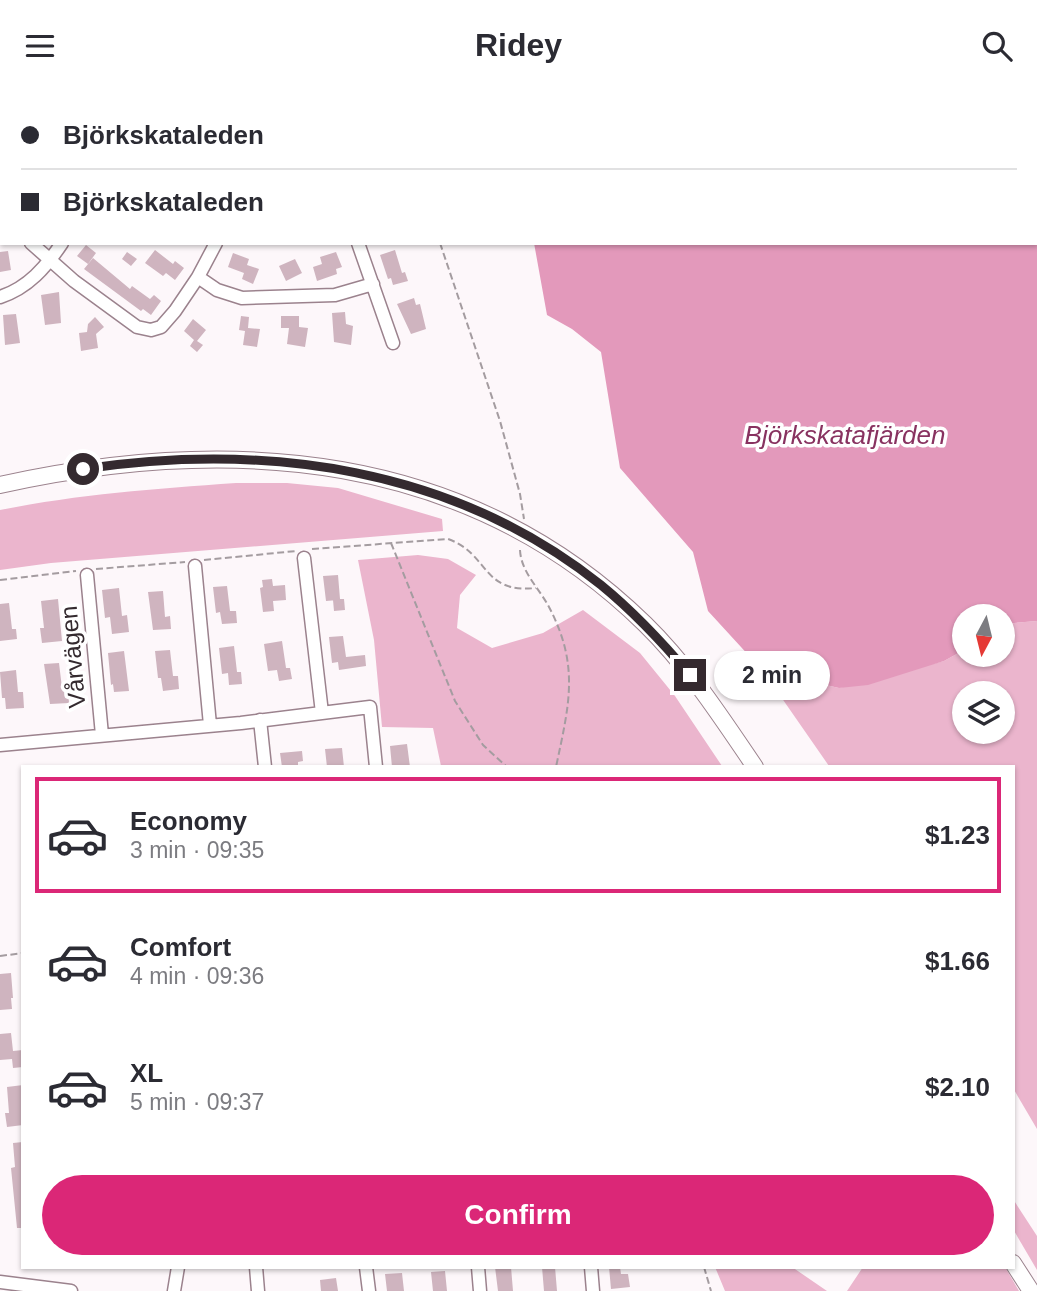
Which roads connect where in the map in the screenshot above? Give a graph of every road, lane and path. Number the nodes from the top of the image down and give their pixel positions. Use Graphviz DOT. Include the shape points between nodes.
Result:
graph roads {
  1 [pos="33,245"];
  2 [pos="61,245"];
  3 [pos="215,245"];
  4 [pos="359,245"];
  5 [pos="441,245"];
  6 [pos="50,260"];
  7 [pos="198,277"];
  8 [pos="373,284"];
  9 [pos="0,297"];
  10 [pos="393,343"];
  11 [pos="0,485"];
  12 [pos="524,520"];
  13 [pos="391,542"];
  14 [pos="520,544"];
  15 [pos="304,558"];
  16 [pos="195,566"];
  17 [pos="87,575"];
  18 [pos="0,580"];
  19 [pos="536,588"];
  20 [pos="322,713"];
  21 [pos="260,720"];
  22 [pos="210,725"];
  23 [pos="102,735"];
  24 [pos="0,745"];
  25 [pos="265,765"];
  26 [pos="376,765"];
  27 [pos="505,765"];
  28 [pos="556,765"];
  29 [pos="754,765"];
  30 [pos="21,953"];
  31 [pos="0,956"];
  32 [pos="1015,1265"];
  33 [pos="178,1269"];
  34 [pos="256,1269"];
  35 [pos="366,1269"];
  36 [pos="478,1269"];
  37 [pos="591,1269"];
  38 [pos="705,1269"];
  39 [pos="0,1282"];
  40 [pos="71,1291"];
  41 [pos="174,1291"];
  42 [pos="258,1291"];
  43 [pos="369,1291"];
  44 [pos="480,1291"];
  45 [pos="593,1291"];
  46 [pos="711,1291"];
  47 [pos="1031,1291"];
  1 -- 6 [label="street"];
  2 -- 6 [label="street"];
  3 -- 7 [label="street"];
  4 -- 8 [label="street"];
  5 -- 12 [label="path" via="500,421"];
  6 -- 7 [label="street" via="137,327 150,330 161,327"];
  6 -- 9 [label="street" via="27,283"];
  7 -- 8 [label="street" via="217,290 242,298 335,295"];
  8 -- 10 [label="street"];
  11 -- 29 [label="main road" via="106,466 241,460 361,473 472,508 551,550 623,604 690,675"];
  13 -- 18 [label="path"];
  13 -- 19 [label="path" via="448,539 469,550 502,585 518,590"];
  13 -- 27 [label="path" via="455,701 483,745"];
  14 -- 19 [label="path" via="520,560"];
  15 -- 20 [label="street"];
  16 -- 22 [label="street"];
  17 -- 23 [label="street, Vårvägen"];
  19 -- 28 [label="path" via="562,635 569,664 570,690"];
  20 -- 21 [label="street, Vårvägen"];
  20 -- 26 [label="street, Vårvägen" via="370,707"];
  21 -- 22 [label="street, Vårvägen"];
  21 -- 25 [label="street"];
  22 -- 23 [label="street, Vårvägen"];
  23 -- 24 [label="street, Vårvägen"];
  30 -- 31 [label="path"];
  32 -- 47 [label="main road"];
  33 -- 41 [label="street"];
  34 -- 42 [label="street"];
  35 -- 43 [label="street"];
  36 -- 44 [label="street"];
  37 -- 45 [label="street"];
  38 -- 46 [label="path"];
  39 -- 40 [label="street"];
}
